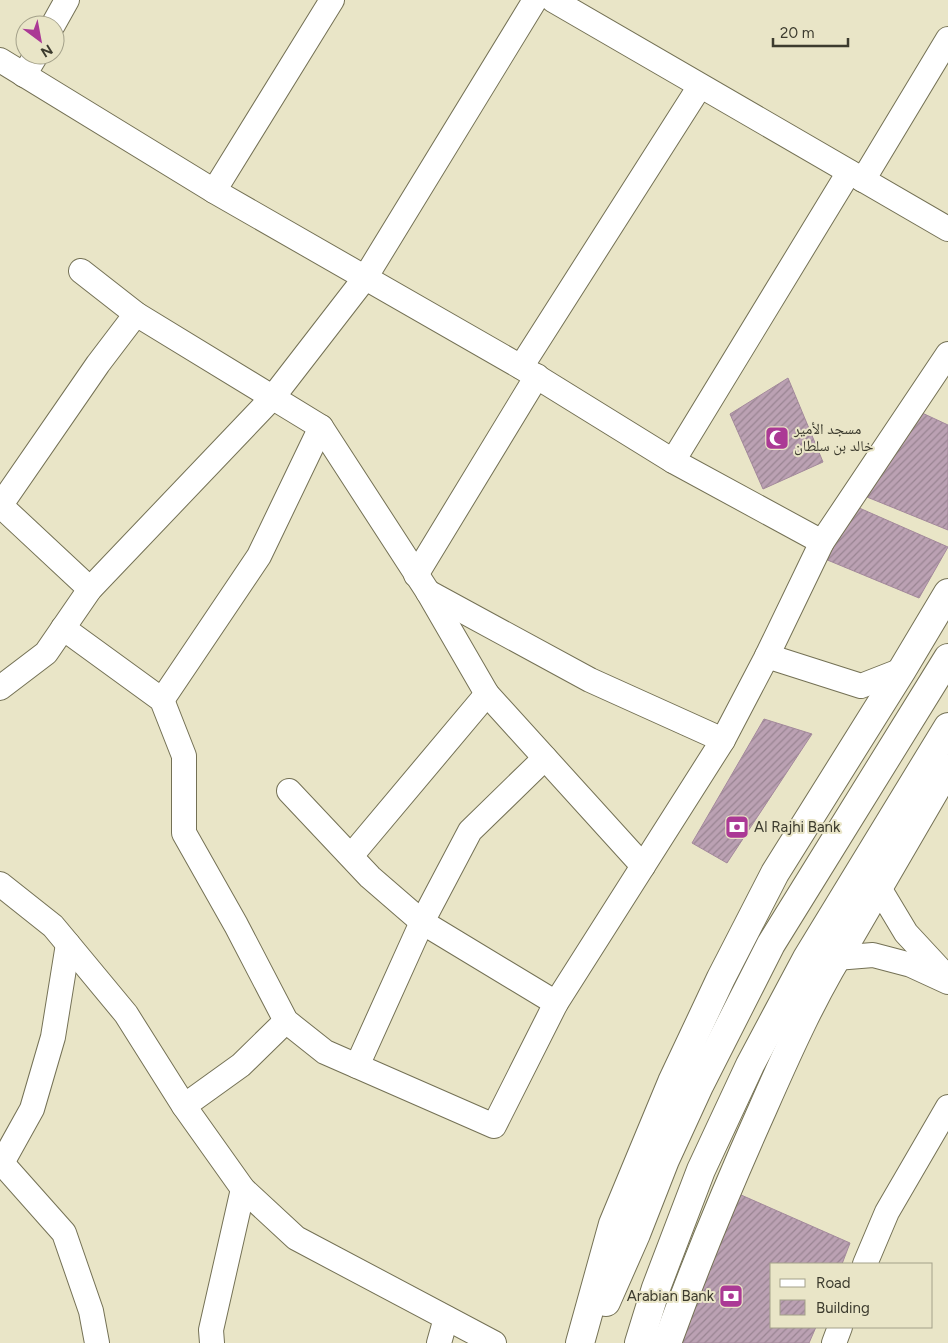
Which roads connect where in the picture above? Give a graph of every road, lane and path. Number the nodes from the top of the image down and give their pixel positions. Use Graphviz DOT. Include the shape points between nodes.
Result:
graph roads {
  1 [pos="67,0"];
  2 [pos="332,0"];
  3 [pos="535,0"];
  4 [pos="553,0"];
  5 [pos="59,15"];
  6 [pos="948,39"];
  7 [pos="0,60"];
  8 [pos="15,62"];
  9 [pos="30,65"];
  10 [pos="700,86"];
  11 [pos="856,176"];
  12 [pos="214,191"];
  13 [pos="948,229"];
  14 [pos="81,271"];
  15 [pos="364,278"];
  16 [pos="136,314"];
  17 [pos="948,354"];
  18 [pos="529,372"];
  19 [pos="273,397"];
  20 [pos="321,426"];
  21 [pos="672,461"];
  22 [pos="0,506"];
  23 [pos="822,542"];
  24 [pos="422,583"];
  25 [pos="90,589"];
  26 [pos="948,593"];
  27 [pos="62,628"];
  28 [pos="767,656"];
  29 [pos="948,658"];
  30 [pos="902,670"];
  31 [pos="0,688"];
  32 [pos="487,694"];
  33 [pos="162,700"];
  34 [pos="948,727"];
  35 [pos="723,740"];
  36 [pos="545,758"];
  37 [pos="948,768"];
  38 [pos="289,791"];
  39 [pos="351,856"];
  40 [pos="643,866"];
  41 [pos="0,884"];
  42 [pos="879,888"];
  43 [pos="422,922"];
  44 [pos="68,944"];
  45 [pos="836,958"];
  46 [pos="948,980"];
  47 [pos="556,1003"];
  48 [pos="286,1021"];
  49 [pos="357,1066"];
  50 [pos="184,1106"];
  51 [pos="948,1107"];
  52 [pos="1,1162"];
  53 [pos="10,1188"];
  54 [pos="243,1188"];
  55 [pos="865,1263"];
  56 [pos="446,1318"];
  57 [pos="840,1328"];
  58 [pos="97,1343"];
  59 [pos="212,1343"];
  60 [pos="439,1343"];
  61 [pos="494,1343"];
  62 [pos="582,1343"];
  63 [pos="639,1343"];
  64 [pos="667,1343"];
  65 [pos="834,1343"];
  1 -- 5 [label="street"];
  2 -- 12 [label="street"];
  3 -- 15 [label="street"];
  4 -- 10 [label="street"];
  6 -- 11 [label="street"];
  7 -- 8 [label="street"];
  9 -- 12 [label="street"];
  10 -- 11 [label="street"];
  10 -- 18 [label="street"];
  11 -- 13 [label="street"];
  11 -- 21 [label="street"];
  12 -- 15 [label="street"];
  14 -- 16 [label="street"];
  15 -- 18 [label="street"];
  15 -- 19 [label="street"];
  16 -- 19 [label="street"];
  16 -- 22 [label="street"];
  17 -- 23 [label="street"];
  18 -- 21 [label="street"];
  18 -- 24 [label="street"];
  19 -- 20 [label="street"];
  19 -- 25 [label="street"];
  20 -- 24 [label="street"];
  20 -- 33 [label="street" via="260,556"];
  21 -- 23 [label="street"];
  22 -- 25 [label="street"];
  23 -- 28 [label="street"];
  24 -- 32 [label="street"];
  24 -- 35 [label="street" via="590,680"];
  25 -- 27 [label="street"];
  26 -- 30 [label="main road"];
  27 -- 31 [label="street" via="46,652"];
  27 -- 33 [label="street"];
  28 -- 30 [label="street" via="861,686"];
  28 -- 35 [label="street"];
  29 -- 62 [label="main road" via="771,944 699,1086 605,1303"];
  30 -- 62 [label="main road" via="775,873 672,1082 613,1224"];
  32 -- 36 [label="street"];
  32 -- 39 [label="street"];
  33 -- 48 [label="street" via="184,756 184,833"];
  34 -- 63 [label="main road" via="807,958 750,1065 701,1170 656,1288"];
  35 -- 40 [label="street"];
  36 -- 40 [label="street"];
  36 -- 43 [label="street" via="470,831"];
  37 -- 42 [label="main road"];
  38 -- 39 [label="street"];
  39 -- 43 [label="street"];
  40 -- 47 [label="street"];
  41 -- 44 [label="street" via="53,926"];
  42 -- 45 [label="main road"];
  42 -- 46 [label="street" via="906,934"];
  43 -- 47 [label="street"];
  43 -- 49 [label="street"];
  44 -- 50 [label="street" via="126,1014"];
  44 -- 52 [label="street" via="54,1037 32,1109"];
  45 -- 46 [label="street" via="873,955 912,965"];
  45 -- 64 [label="main road" via="787,1053 740,1159"];
  47 -- 49 [label="street" via="494,1126"];
  48 -- 49 [label="street" via="325,1052"];
  48 -- 50 [label="street" via="241,1064"];
  50 -- 54 [label="street"];
  51 -- 55 [label="street" via="887,1212"];
  52 -- 53 [label="street"];
  53 -- 58 [label="street" via="64,1233 91,1311"];
  54 -- 56 [label="street" via="296,1238"];
  54 -- 59 [label="street" via="211,1330"];
  56 -- 60 [label="street"];
  56 -- 61 [label="street"];
  57 -- 65 [label="street"];
}
